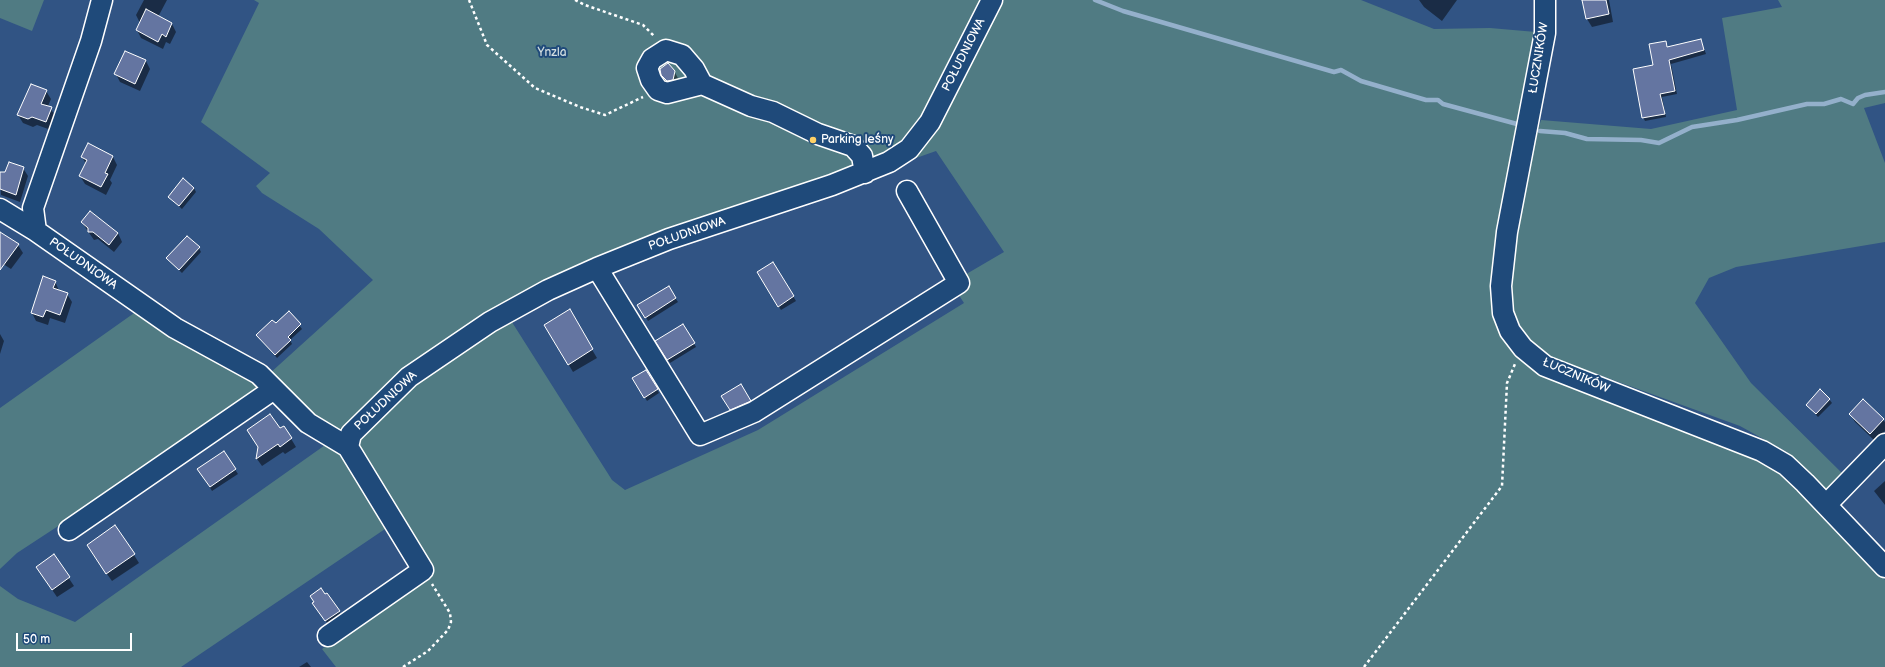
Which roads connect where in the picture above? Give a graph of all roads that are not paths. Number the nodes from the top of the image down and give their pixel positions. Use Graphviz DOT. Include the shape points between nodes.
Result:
graph roads {
  1 [pos="102,0"];
  2 [pos="992,0"];
  3 [pos="1545,0"];
  4 [pos="702,84"];
  5 [pos="865,173"];
  6 [pos="907,191"];
  7 [pos="0,209"];
  8 [pos="36,231"];
  9 [pos="597,268"];
  10 [pos="274,390"];
  11 [pos="1885,444"];
  12 [pos="348,447"];
  13 [pos="1826,505"];
  14 [pos="69,530"];
  15 [pos="1885,567"];
  16 [pos="328,636"];
  1 -- 8 [label="street, POŁUDNIOWA" via="91,41 33,208"];
  2 -- 5 [label="street, POŁUDNIOWA" via="930,122 909,149"];
  3 -- 13 [label="street, ŁUCZNIKÓW" via="1545,33 1507,232 1501,286 1503,313 1510,332 1523,348 1545,366 1762,450 1786,465"];
  4 -- 4 [label="street" via="682,55 666,50 652,59 647,68 658,90 667,93"];
  4 -- 5 [label="street" via="818,134 853,146 862,156"];
  5 -- 9 [label="street, POŁUDNIOWA" via="669,239"];
  6 -- 9 [label="street" via="959,283 754,412 700,435"];
  7 -- 8 [label="street"];
  8 -- 10 [label="street, POŁUDNIOWA" via="175,328 259,374"];
  9 -- 12 [label="street, POŁUDNIOWA" via="548,290 490,322 409,377 351,434"];
  10 -- 12 [label="street, POŁUDNIOWA" via="308,424"];
  10 -- 14 [label="street"];
  11 -- 13 [label="street"];
  12 -- 16 [label="street, POŁUDNIOWA" via="423,570"];
  13 -- 15 [label="street, ŁUCZNIKÓW"];
}
